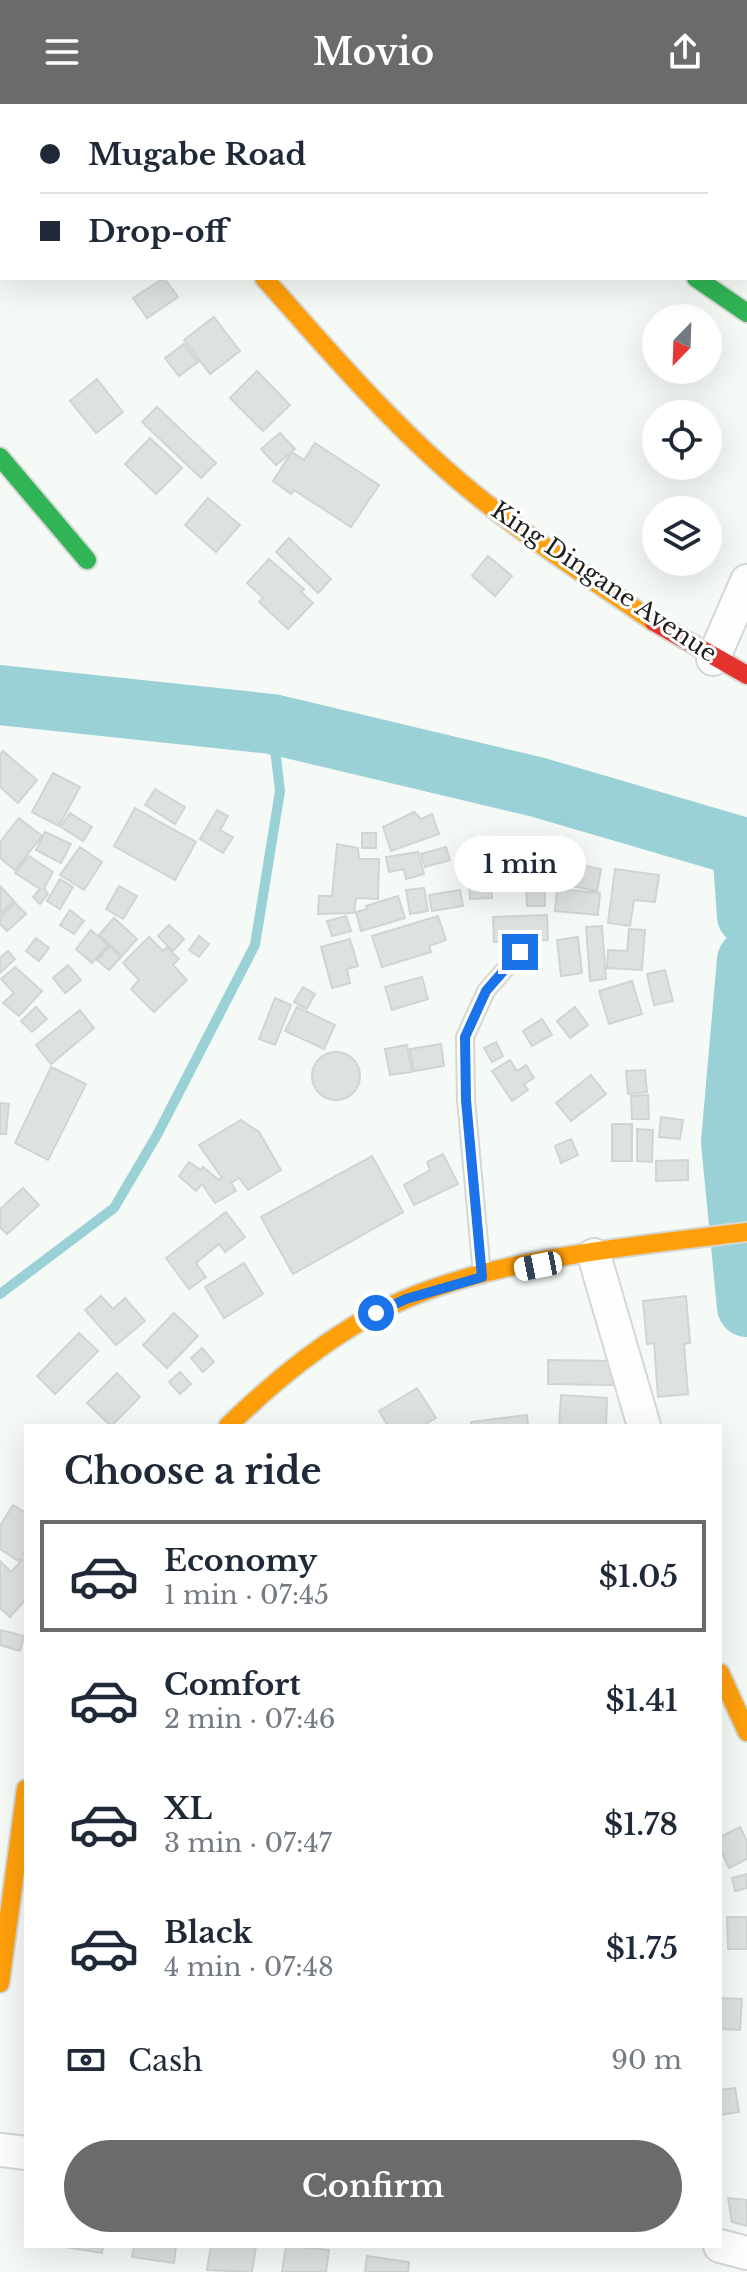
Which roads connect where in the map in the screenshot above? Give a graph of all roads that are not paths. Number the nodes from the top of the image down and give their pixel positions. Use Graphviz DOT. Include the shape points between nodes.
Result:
graph roads {
  1 [pos="266,280"];
  2 [pos="699,280"];
  3 [pos="747,313"];
  4 [pos="0,457"];
  5 [pos="87,560"];
  6 [pos="747,581"];
  7 [pos="713,659"];
  8 [pos="747,675"];
  9 [pos="520,952"];
  10 [pos="747,1232"];
  11 [pos="594,1255"];
  12 [pos="482,1277"];
  13 [pos="230,1424"];
  14 [pos="643,1424"];
  15 [pos="722,1677"];
  16 [pos="747,1732"];
  17 [pos="24,1799"];
  18 [pos="6,1891"];
  19 [pos="0,1983"];
  20 [pos="0,2150"];
  21 [pos="24,2153"];
  22 [pos="722,2247"];
  23 [pos="747,2253"];
  1 -- 7 [label="street, King Dingane Avenue" via="392,420 446,470 534,540"];
  2 -- 3 [label="street"];
  4 -- 5 [label="street"];
  6 -- 7 [label="street"];
  7 -- 8 [label="street, King Dingane Avenue"];
  9 -- 12 [label="lane" via="486,991 465,1037"];
  10 -- 11 [label="street"];
  11 -- 12 [label="street"];
  11 -- 14 [label="street"];
  12 -- 13 [label="street" via="376,1313"];
  15 -- 16 [label="street"];
  17 -- 18 [label="street"];
  18 -- 19 [label="street"];
  20 -- 21 [label="street"];
  22 -- 23 [label="street"];
}
